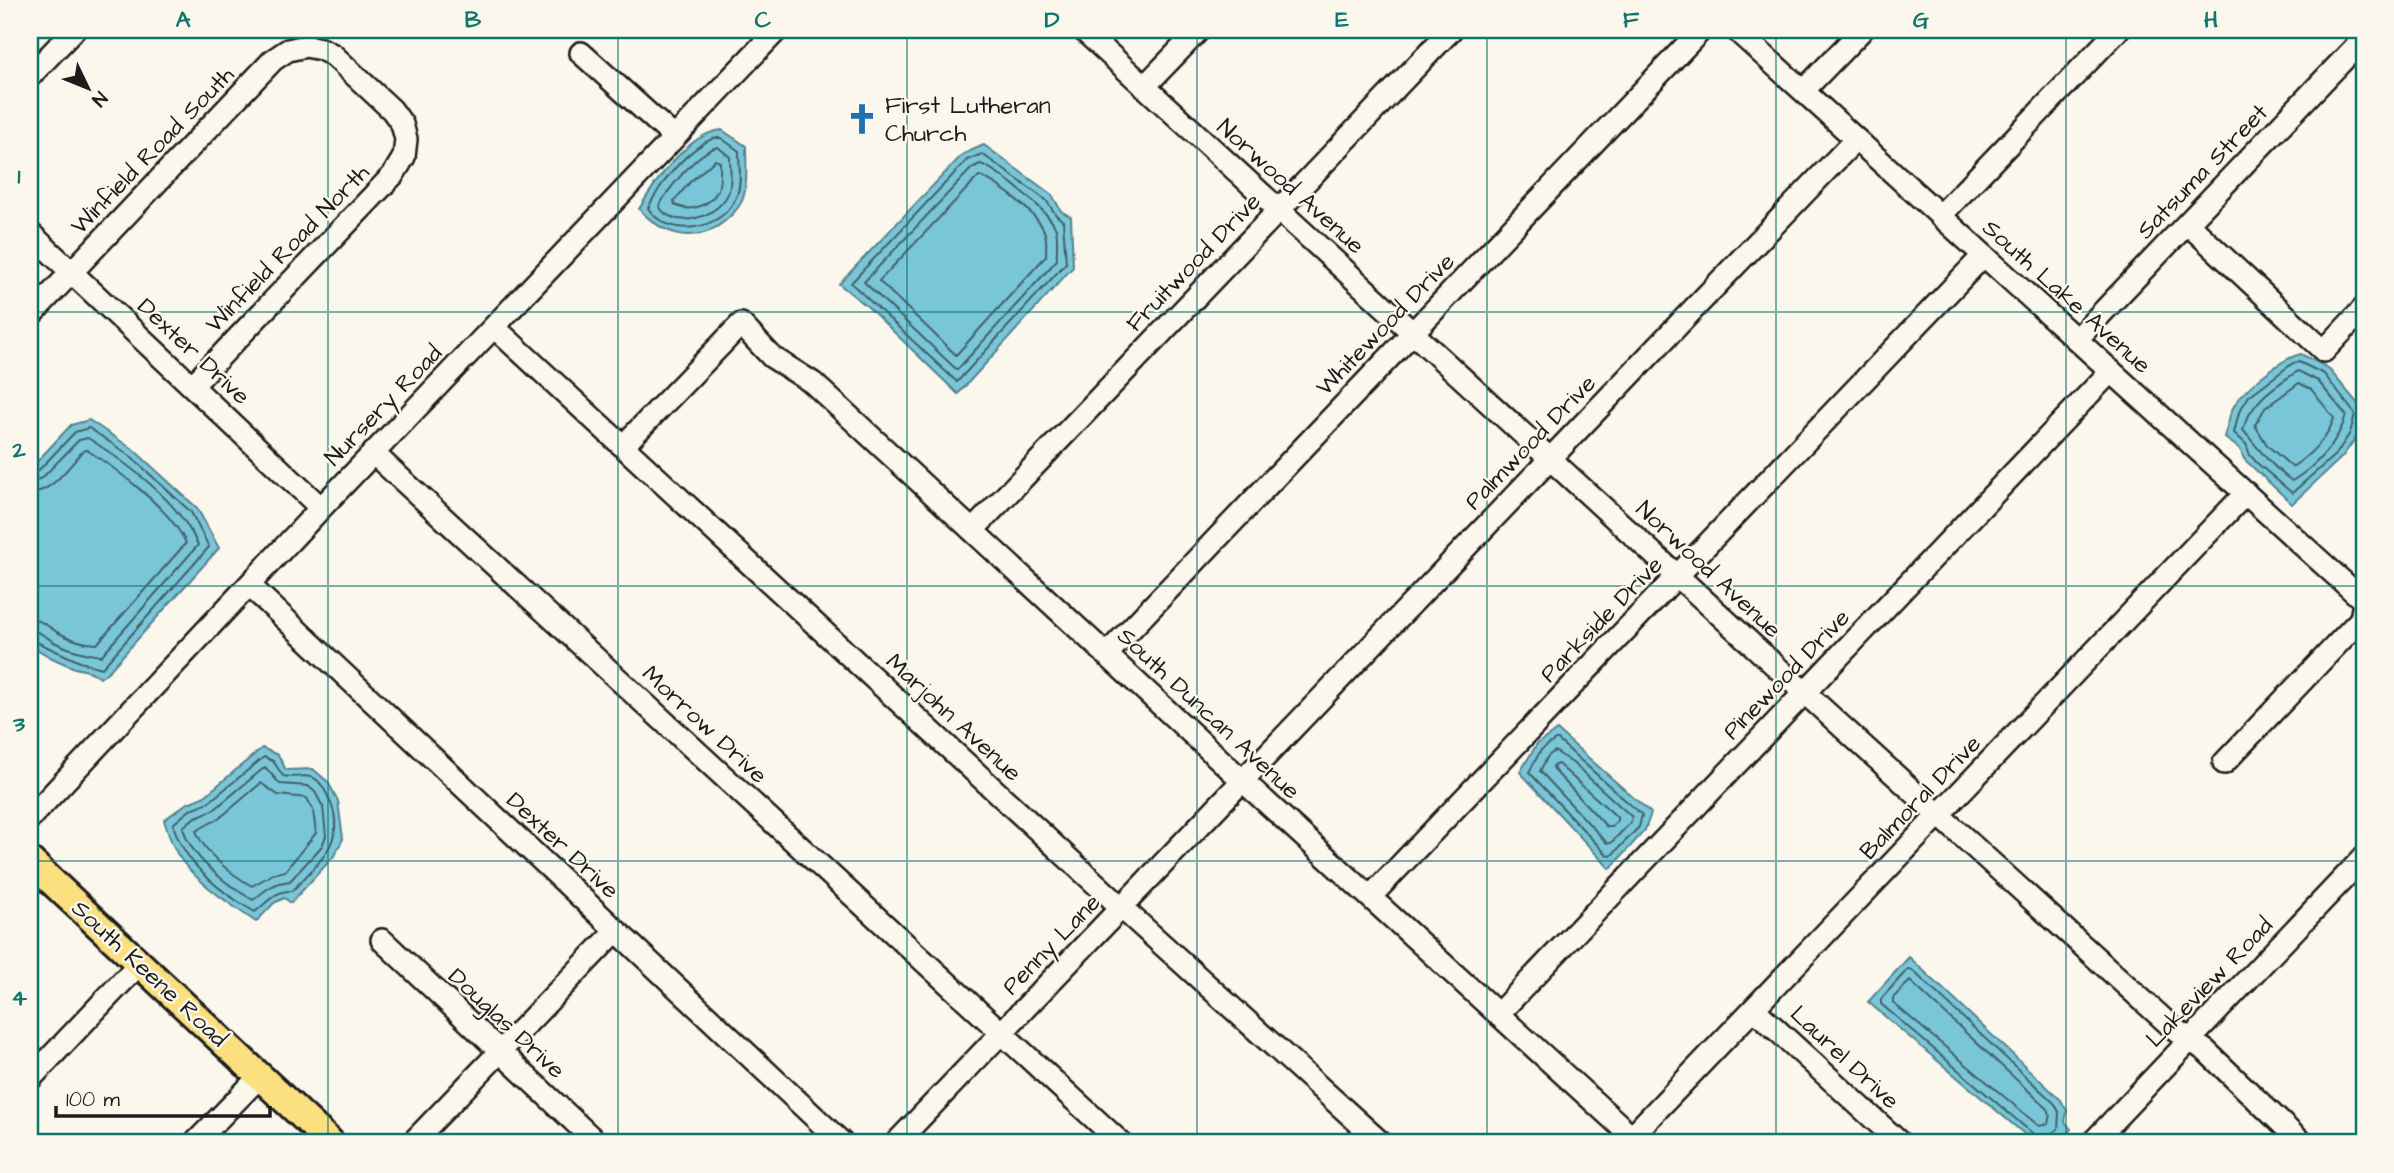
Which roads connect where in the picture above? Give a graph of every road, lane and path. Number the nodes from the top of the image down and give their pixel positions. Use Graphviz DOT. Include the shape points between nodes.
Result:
graph roads {
  1 [pos="74,30"];
  2 [pos="777,30"];
  3 [pos="1083,30"];
  4 [pos="1199,30"];
  5 [pos="1451,30"];
  6 [pos="1701,30"];
  7 [pos="1736,30"];
  8 [pos="1863,30"];
  9 [pos="2118,30"];
  10 [pos="2364,38"];
  11 [pos="306,46"];
  12 [pos="581,53"];
  13 [pos="30,76"];
  14 [pos="1143,87"];
  15 [pos="1803,91"];
  16 [pos="674,137"];
  17 [pos="1856,139"];
  18 [pos="1279,210"];
  19 [pos="1940,216"];
  20 [pos="2188,224"];
  21 [pos="30,233"];
  22 [pos="1983,256"];
  23 [pos="72,272"];
  24 [pos="2364,309"];
  25 [pos="30,316"];
  26 [pos="494,327"];
  27 [pos="1413,333"];
  28 [pos="2077,339"];
  29 [pos="2111,371"];
  30 [pos="192,386"];
  31 [pos="623,446"];
  32 [pos="373,453"];
  33 [pos="1550,459"];
  34 [pos="2245,493"];
  35 [pos="321,508"];
  36 [pos="973,530"];
  37 [pos="1678,576"];
  38 [pos="248,585"];
  39 [pos="2364,602"];
  40 [pos="1107,654"];
  41 [pos="1805,693"];
  42 [pos="2224,763"];
  43 [pos="1243,781"];
  44 [pos="1939,814"];
  45 [pos="30,818"];
  46 [pos="2364,857"];
  47 [pos="30,861"];
  48 [pos="1371,896"];
  49 [pos="1122,908"];
  50 [pos="616,930"];
  51 [pos="382,940"];
  52 [pos="139,963"];
  53 [pos="1754,1009"];
  54 [pos="1499,1013"];
  55 [pos="1001,1034"];
  56 [pos="2190,1040"];
  57 [pos="500,1052"];
  58 [pos="260,1076"];
  59 [pos="30,1079"];
  60 [pos="1636,1140"];
  61 [pos="195,1143"];
  62 [pos="331,1143"];
  63 [pos="412,1143"];
  64 [pos="597,1143"];
  65 [pos="842,1143"];
  66 [pos="896,1143"];
  67 [pos="1121,1143"];
  68 [pos="1381,1143"];
  69 [pos="1900,1143"];
  70 [pos="2092,1143"];
  71 [pos="2302,1143"];
  1 -- 13 [label="street"];
  2 -- 16 [label="street, Nursery Road"];
  3 -- 14 [label="street, Norwood Avenue"];
  4 -- 14 [label="street"];
  5 -- 18 [label="street, Fruitwood Drive"];
  6 -- 27 [label="street, Whitewood Drive"];
  7 -- 15 [label="street, South Lake Avenue"];
  8 -- 15 [label="street"];
  9 -- 19 [label="street"];
  10 -- 20 [label="street, Satsuma Street"];
  11 -- 23 [label="street, Winfield Road South" via="273,60"];
  11 -- 30 [label="street, Winfield Road North" via="333,55 391,110 402,124 404,157 393,175"];
  12 -- 16 [label="street"];
  14 -- 18 [label="street, Norwood Avenue"];
  15 -- 17 [label="street, South Lake Avenue"];
  16 -- 26 [label="street, Nursery Road"];
  17 -- 19 [label="street, South Lake Avenue"];
  17 -- 33 [label="street, Palmwood Drive"];
  18 -- 27 [label="street, Norwood Avenue"];
  18 -- 36 [label="street, Fruitwood Drive"];
  19 -- 22 [label="street, South Lake Avenue"];
  20 -- 24 [label="street" via="2324,351"];
  20 -- 28 [label="street, Satsuma Street"];
  21 -- 23 [label="street, Dexter Drive"];
  22 -- 28 [label="street, South Lake Avenue"];
  22 -- 37 [label="street, Parkside Drive"];
  23 -- 25 [label="street, Winfield Road South"];
  23 -- 30 [label="street, Dexter Drive"];
  26 -- 31 [label="street, Marjohn Avenue"];
  26 -- 32 [label="street, Nursery Road"];
  27 -- 33 [label="street, Norwood Avenue"];
  27 -- 40 [label="street, Whitewood Drive"];
  28 -- 29 [label="street, South Lake Avenue"];
  29 -- 34 [label="street, South Lake Avenue"];
  29 -- 41 [label="street, Pinewood Drive"];
  30 -- 35 [label="street, Dexter Drive"];
  31 -- 36 [label="street, South Duncan Avenue" via="741,324 772,357 813,383"];
  31 -- 49 [label="street, Marjohn Avenue"];
  32 -- 35 [label="street, Nursery Road"];
  32 -- 55 [label="street, Morrow Drive"];
  33 -- 37 [label="street, Norwood Avenue"];
  33 -- 43 [label="street, Palmwood Drive"];
  34 -- 39 [label="street, South Lake Avenue"];
  34 -- 44 [label="street, Balmoral Drive"];
  35 -- 38 [label="street, Nursery Road"];
  36 -- 40 [label="street, South Duncan Avenue"];
  37 -- 41 [label="street, Norwood Avenue"];
  37 -- 48 [label="street, Parkside Drive"];
  38 -- 45 [label="street, Nursery Road"];
  38 -- 50 [label="street, Dexter Drive"];
  39 -- 42 [label="street" via="2361,619"];
  40 -- 43 [label="street, South Duncan Avenue"];
  41 -- 44 [label="street, Norwood Avenue"];
  41 -- 54 [label="street, Pinewood Drive"];
  43 -- 48 [label="street, South Duncan Avenue"];
  43 -- 49 [label="street, Penny Lane"];
  44 -- 53 [label="street, Balmoral Drive"];
  44 -- 56 [label="street, Norwood Avenue"];
  46 -- 56 [label="street, Lakeview Road"];
  47 -- 52 [label="main road, South Keene Road"];
  48 -- 54 [label="street, South Duncan Avenue"];
  49 -- 55 [label="street, Penny Lane"];
  49 -- 68 [label="street, Marjohn Avenue"];
  50 -- 57 [label="street"];
  50 -- 65 [label="street, Dexter Drive"];
  51 -- 57 [label="street, Douglas Drive"];
  52 -- 58 [label="main road, South Keene Road"];
  52 -- 59 [label="street"];
  53 -- 60 [label="street, Balmoral Drive"];
  53 -- 69 [label="street, Laurel Drive"];
  54 -- 60 [label="street, South Duncan Avenue"];
  55 -- 66 [label="street, Penny Lane"];
  55 -- 67 [label="street, Morrow Drive"];
  56 -- 70 [label="street, Lakeview Road"];
  56 -- 71 [label="street, Norwood Avenue"];
  57 -- 63 [label="street"];
  57 -- 64 [label="street, Douglas Drive"];
  58 -- 61 [label="street"];
  58 -- 62 [label="main road, South Keene Road"];
}
